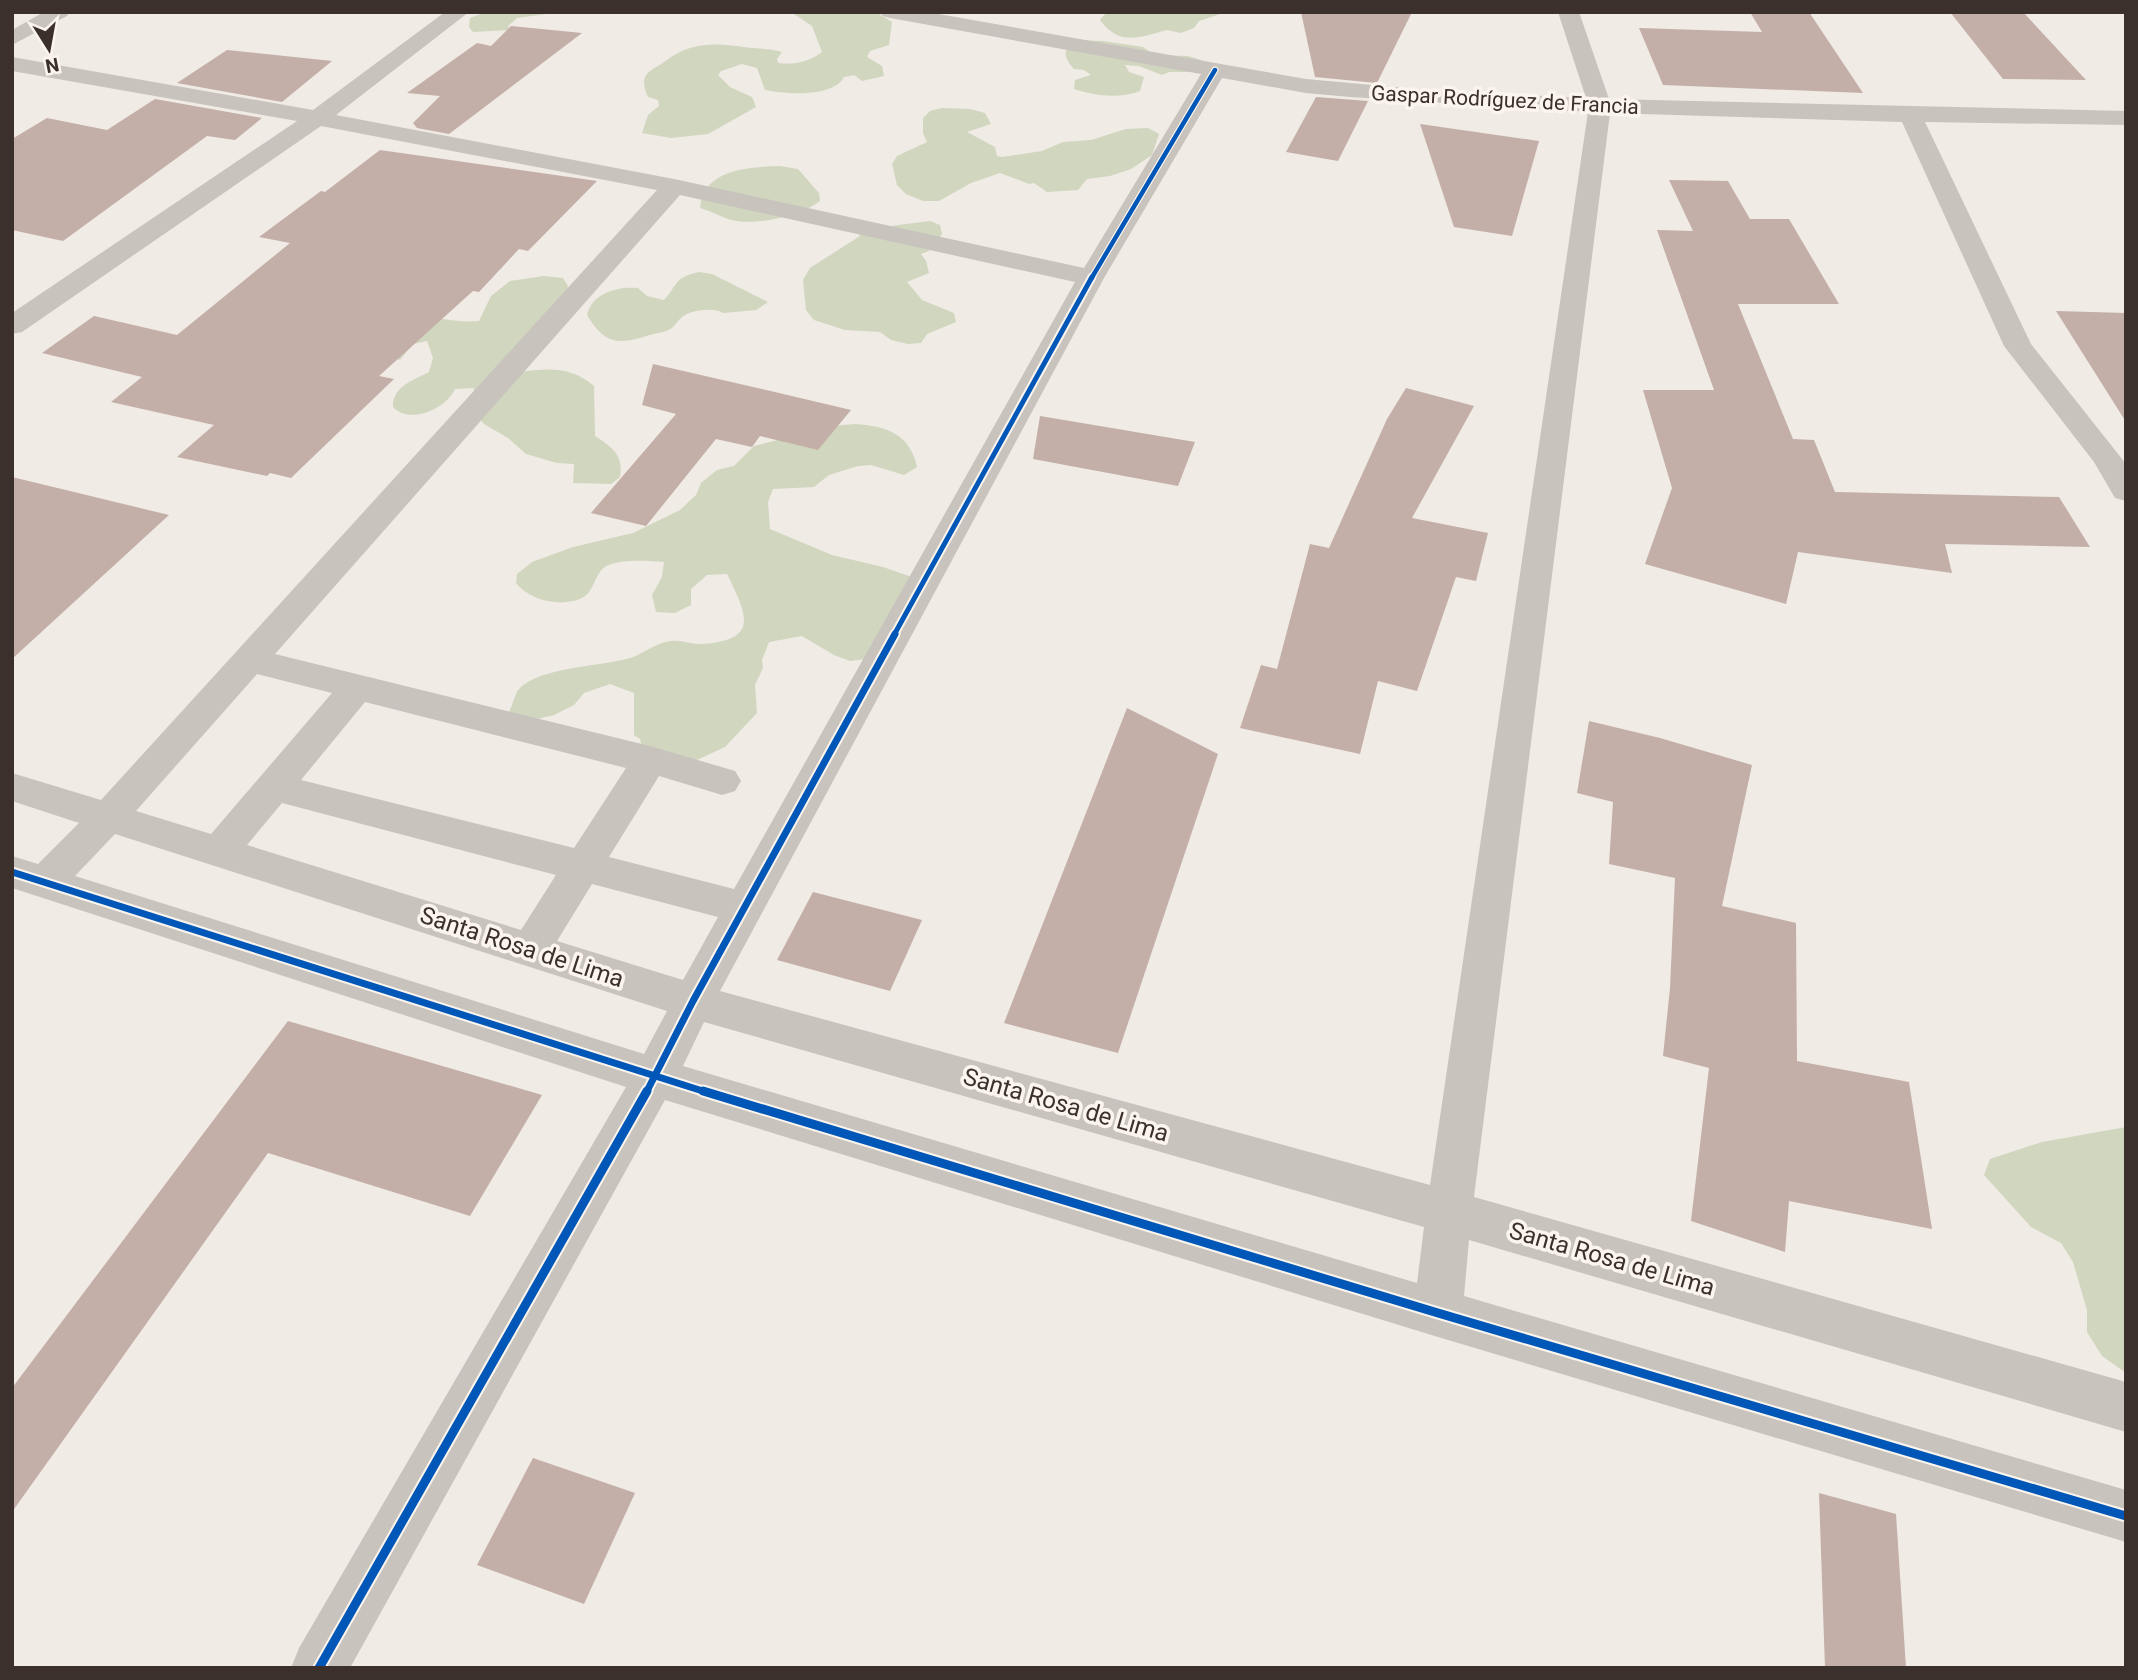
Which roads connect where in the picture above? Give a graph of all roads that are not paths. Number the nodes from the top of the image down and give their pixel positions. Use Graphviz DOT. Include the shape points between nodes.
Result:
graph roads {
  1 [pos="60,12"];
  2 [pos="459,12"];
  3 [pos="890,12"];
  4 [pos="1568,12"];
  5 [pos="945,17"];
  6 [pos="12,40"];
  7 [pos="12,64"];
  8 [pos="1215,70"];
  9 [pos="1600,106"];
  10 [pos="1911,117"];
  11 [pos="317,118"];
  12 [pos="2126,118"];
  13 [pos="674,186"];
  14 [pos="1091,278"];
  15 [pos="12,326"];
  16 [pos="2126,491"];
  17 [pos="250,660"];
  18 [pos="357,687"];
  19 [pos="650,760"];
  20 [pos="722,781"];
  21 [pos="12,787"];
  22 [pos="274,787"];
  23 [pos="109,816"];
  24 [pos="220,851"];
  25 [pos="585,866"];
  26 [pos="29,876"];
  27 [pos="745,908"];
  28 [pos="530,950"];
  29 [pos="693,1001"];
  30 [pos="655,1077"];
  31 [pos="1449,1212"];
  32 [pos="1438,1313"];
  33 [pos="2126,1407"];
  34 [pos="2126,1516"];
  35 [pos="318,1668"];
  1 -- 6 [label="street"];
  2 -- 11 [label="street"];
  3 -- 5 [label="street, Gaspar Rodríguez de Francia"];
  4 -- 9 [label="street"];
  5 -- 8 [label="street, Gaspar Rodríguez de Francia"];
  7 -- 11 [label="street"];
  8 -- 9 [label="street, Gaspar Rodríguez de Francia" via="1366,93"];
  8 -- 14 [label="street"];
  9 -- 10 [label="street, Gaspar Rodríguez de Francia"];
  9 -- 31 [label="street"];
  10 -- 12 [label="street, Gaspar Rodríguez de Francia"];
  10 -- 16 [label="street" via="2018,346 2107,458"];
  11 -- 13 [label="street"];
  11 -- 15 [label="street"];
  13 -- 14 [label="street"];
  13 -- 17 [label="street"];
  14 -- 27 [label="street"];
  17 -- 18 [label="street"];
  17 -- 23 [label="street"];
  18 -- 19 [label="street"];
  18 -- 22 [label="street"];
  19 -- 20 [label="street"];
  19 -- 25 [label="street"];
  21 -- 23 [label="street, Santa Rosa de Lima"];
  22 -- 24 [label="street"];
  22 -- 25 [label="street"];
  23 -- 24 [label="street, Santa Rosa de Lima"];
  23 -- 26 [label="street"];
  24 -- 28 [label="street, Santa Rosa de Lima"];
  25 -- 27 [label="street"];
  25 -- 28 [label="street"];
  26 -- 30 [label="street"];
  27 -- 29 [label="street"];
  28 -- 29 [label="street, Santa Rosa de Lima"];
  29 -- 30 [label="street"];
  29 -- 31 [label="street, Santa Rosa de Lima"];
  30 -- 32 [label="street"];
  30 -- 35 [label="street"];
  31 -- 32 [label="street"];
  31 -- 33 [label="street, Santa Rosa de Lima"];
  32 -- 34 [label="street"];
}
